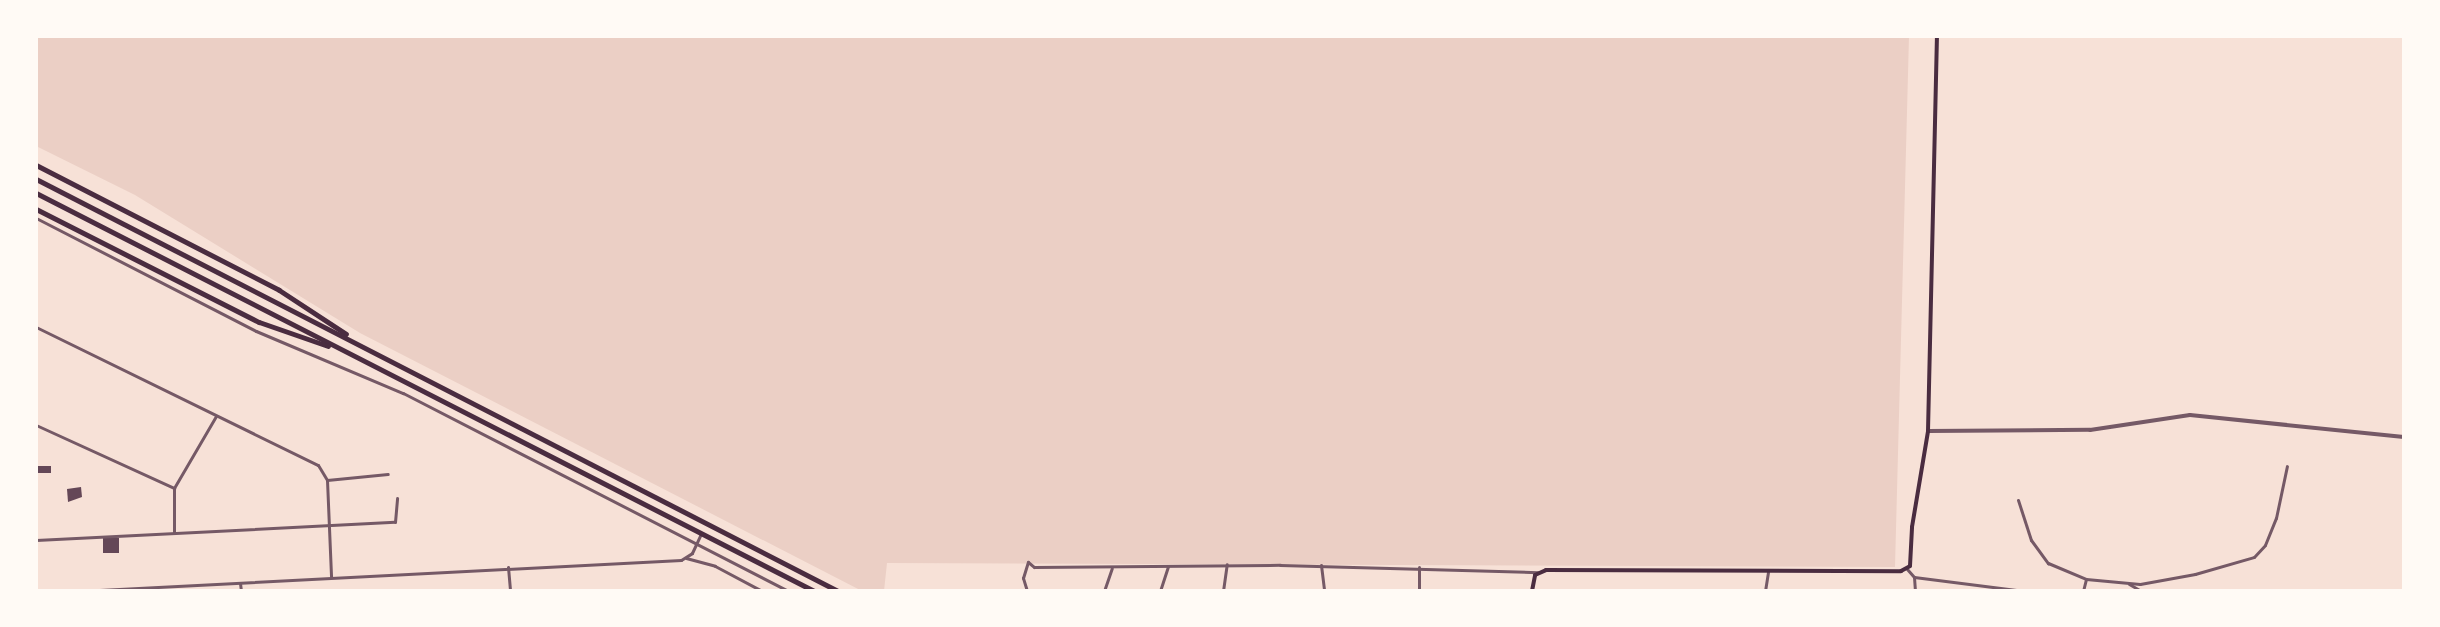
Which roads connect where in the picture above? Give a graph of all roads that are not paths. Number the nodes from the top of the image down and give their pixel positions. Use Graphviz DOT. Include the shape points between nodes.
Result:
graph roads {
  1 [pos="1937,36"];
  2 [pos="36,165"];
  3 [pos="36,179"];
  4 [pos="36,193"];
  5 [pos="36,209"];
  6 [pos="36,218"];
  7 [pos="36,327"];
  8 [pos="363,346"];
  9 [pos="341,350"];
  10 [pos="216,416"];
  11 [pos="36,425"];
  12 [pos="1928,431"];
  13 [pos="2404,437"];
  14 [pos="2287,466"];
  15 [pos="388,474"];
  16 [pos="327,480"];
  17 [pos="174,488"];
  18 [pos="397,498"];
  19 [pos="2018,500"];
  20 [pos="329,524"];
  21 [pos="174,533"];
  22 [pos="702,533"];
  23 [pos="36,540"];
  24 [pos="696,544"];
  25 [pos="686,558"];
  26 [pos="1227,564"];
  27 [pos="1321,565"];
  28 [pos="1168,566"];
  29 [pos="508,567"];
  30 [pos="1419,567"];
  31 [pos="1112,568"];
  32 [pos="1907,569"];
  33 [pos="1538,572"];
  34 [pos="1768,572"];
  35 [pos="331,577"];
  36 [pos="1914,577"];
  37 [pos="2086,579"];
  38 [pos="240,583"];
  39 [pos="2129,584"];
  40 [pos="125,590"];
  41 [pos="80,591"];
  42 [pos="241,591"];
  43 [pos="510,591"];
  44 [pos="762,591"];
  45 [pos="789,591"];
  46 [pos="814,591"];
  47 [pos="838,591"];
  48 [pos="1027,591"];
  49 [pos="1104,591"];
  50 [pos="1160,591"];
  51 [pos="1223,591"];
  52 [pos="1324,591"];
  53 [pos="1419,591"];
  54 [pos="1532,591"];
  55 [pos="1765,591"];
  56 [pos="1915,591"];
  57 [pos="2024,591"];
  58 [pos="2083,591"];
  59 [pos="2141,591"];
  1 -- 12 [label="main road"];
  2 -- 8 [label="highway" via="279,290"];
  3 -- 8 [label="highway"];
  4 -- 9 [label="highway"];
  5 -- 9 [label="highway" via="259,322"];
  6 -- 24 [label="street" via="256,331 403,393"];
  7 -- 10 [label="street"];
  8 -- 47 [label="highway"];
  9 -- 22 [label="highway"];
  10 -- 16 [label="street" via="318,465"];
  10 -- 17 [label="street"];
  11 -- 17 [label="street"];
  12 -- 13 [label="street" via="2090,430 2190,415"];
  12 -- 32 [label="main road"];
  14 -- 39 [label="street" via="2276,518 2254,557 2195,574"];
  15 -- 16 [label="street"];
  16 -- 20 [label="street"];
  17 -- 21 [label="street"];
  18 -- 20 [label="street" via="395,522"];
  19 -- 37 [label="street" via="2038,553 2061,572"];
  20 -- 21 [label="street"];
  20 -- 35 [label="street"];
  21 -- 23 [label="street"];
  22 -- 24 [label="street"];
  22 -- 46 [label="highway"];
  24 -- 25 [label="street"];
  24 -- 45 [label="street"];
  25 -- 29 [label="street"];
  25 -- 44 [label="street" via="715,566"];
  26 -- 27 [label="street"];
  26 -- 28 [label="street"];
  26 -- 51 [label="street"];
  27 -- 30 [label="street"];
  27 -- 52 [label="street"];
  28 -- 31 [label="street"];
  28 -- 50 [label="street"];
  29 -- 35 [label="street"];
  29 -- 43 [label="street"];
  30 -- 33 [label="street"];
  30 -- 53 [label="street"];
  31 -- 48 [label="street" via="1034,567 1028,562 1023,578"];
  31 -- 49 [label="street"];
  32 -- 34 [label="main road"];
  32 -- 36 [label="street"];
  33 -- 34 [label="main road"];
  33 -- 54 [label="main road"];
  34 -- 55 [label="street"];
  35 -- 38 [label="street"];
  36 -- 56 [label="street"];
  36 -- 57 [label="street"];
  37 -- 39 [label="street"];
  37 -- 58 [label="street"];
  38 -- 40 [label="street"];
  38 -- 42 [label="street"];
  39 -- 59 [label="street"];
  40 -- 41 [label="street"];
}
